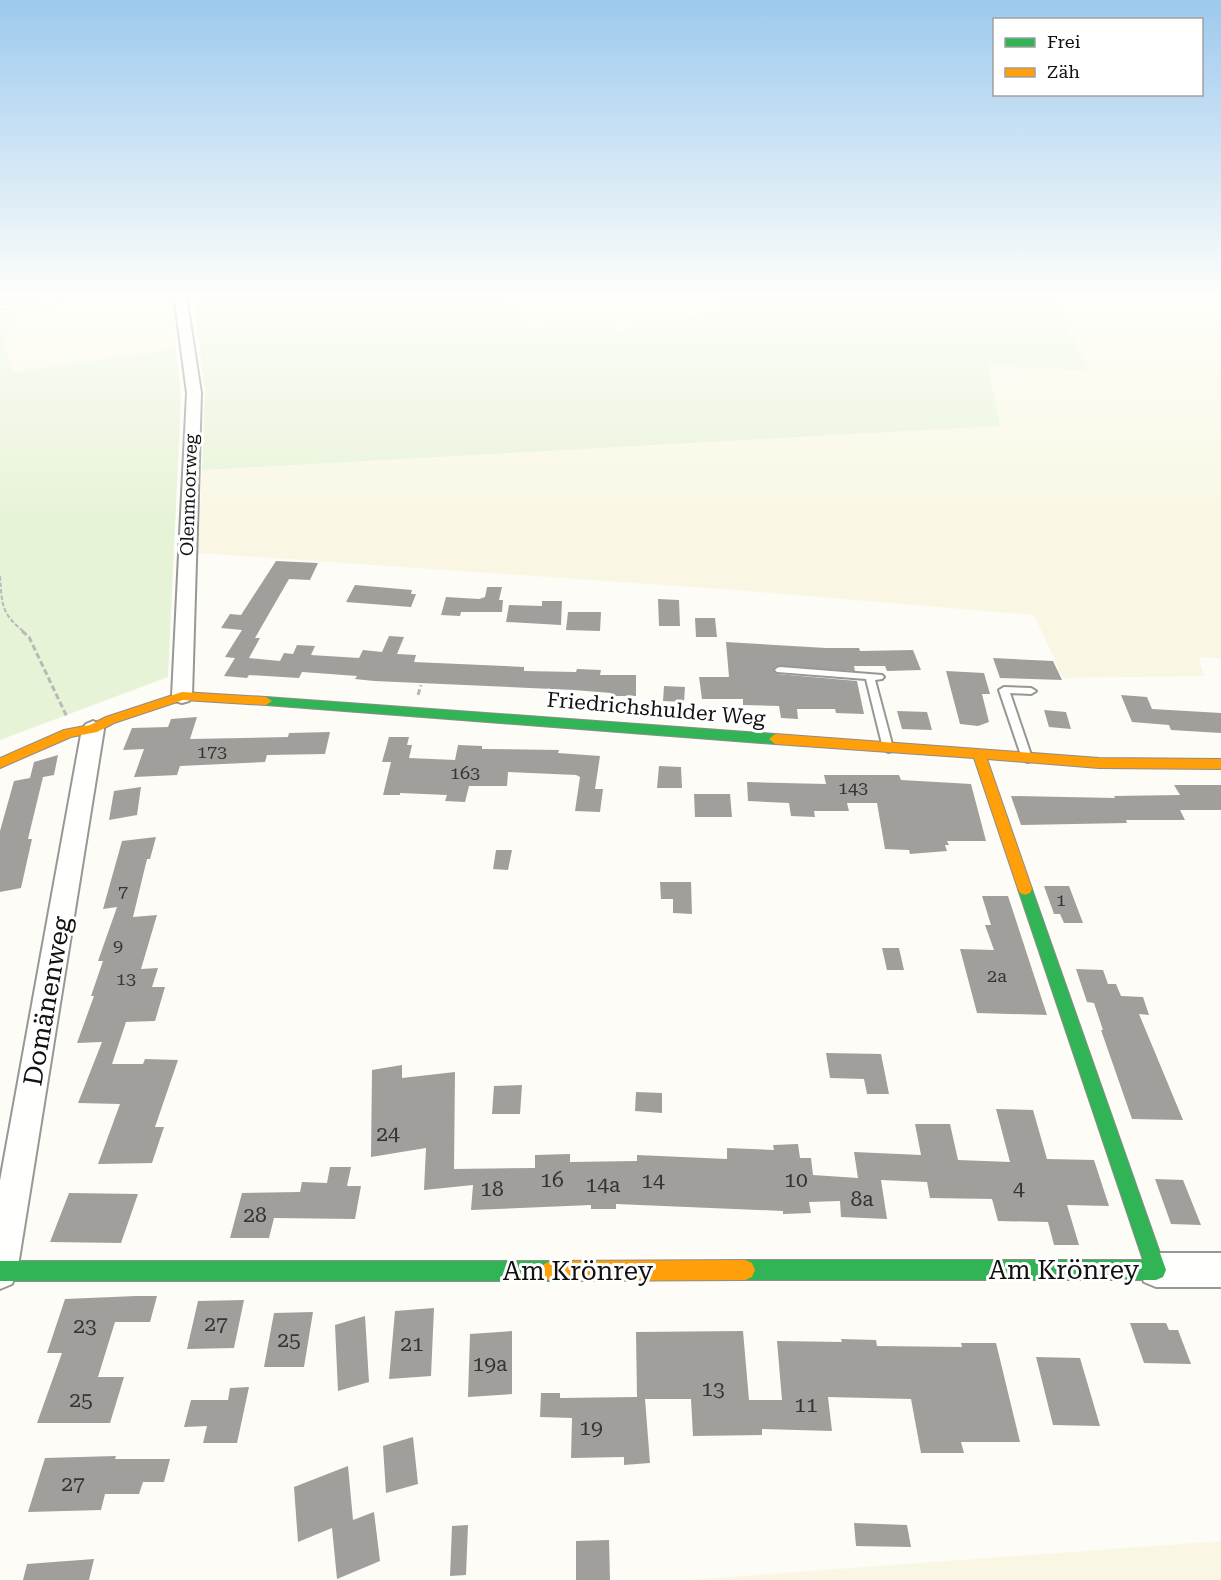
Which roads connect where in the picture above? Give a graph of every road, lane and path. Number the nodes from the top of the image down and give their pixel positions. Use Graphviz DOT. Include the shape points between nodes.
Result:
graph roads {
  1 [pos="190,369"];
  2 [pos="0,576"];
  3 [pos="780,670"];
  4 [pos="1031,692"];
  5 [pos="182,696"];
  6 [pos="81,731"];
  7 [pos="888,748"];
  8 [pos="979,754"];
  9 [pos="1027,758"];
  10 [pos="0,763"];
  11 [pos="1221,764"];
  12 [pos="1156,1270"];
  13 [pos="1221,1270"];
  14 [pos="0,1272"];
  1 -- 5 [label="street, Olenmoorweg" via="194,393"];
  2 -- 6 [label="path" via="8,619 29,637 67,713"];
  3 -- 7 [label="lane" via="875,677"];
  4 -- 9 [label="lane" via="1004,690"];
  5 -- 6 [label="street, Friedrichshulder Weg"];
  5 -- 7 [label="street, Friedrichshulder Weg"];
  6 -- 10 [label="street, Friedrichshulder Weg"];
  6 -- 14 [label="street, Domänenweg"];
  7 -- 8 [label="street, Friedrichshulder Weg"];
  8 -- 9 [label="street, Friedrichshulder Weg"];
  8 -- 12 [label="street, Am Krönrey"];
  9 -- 11 [label="street, Friedrichshulder Weg"];
  12 -- 13 [label="street, Am Krönrey"];
  12 -- 14 [label="street, Am Krönrey"];
}
